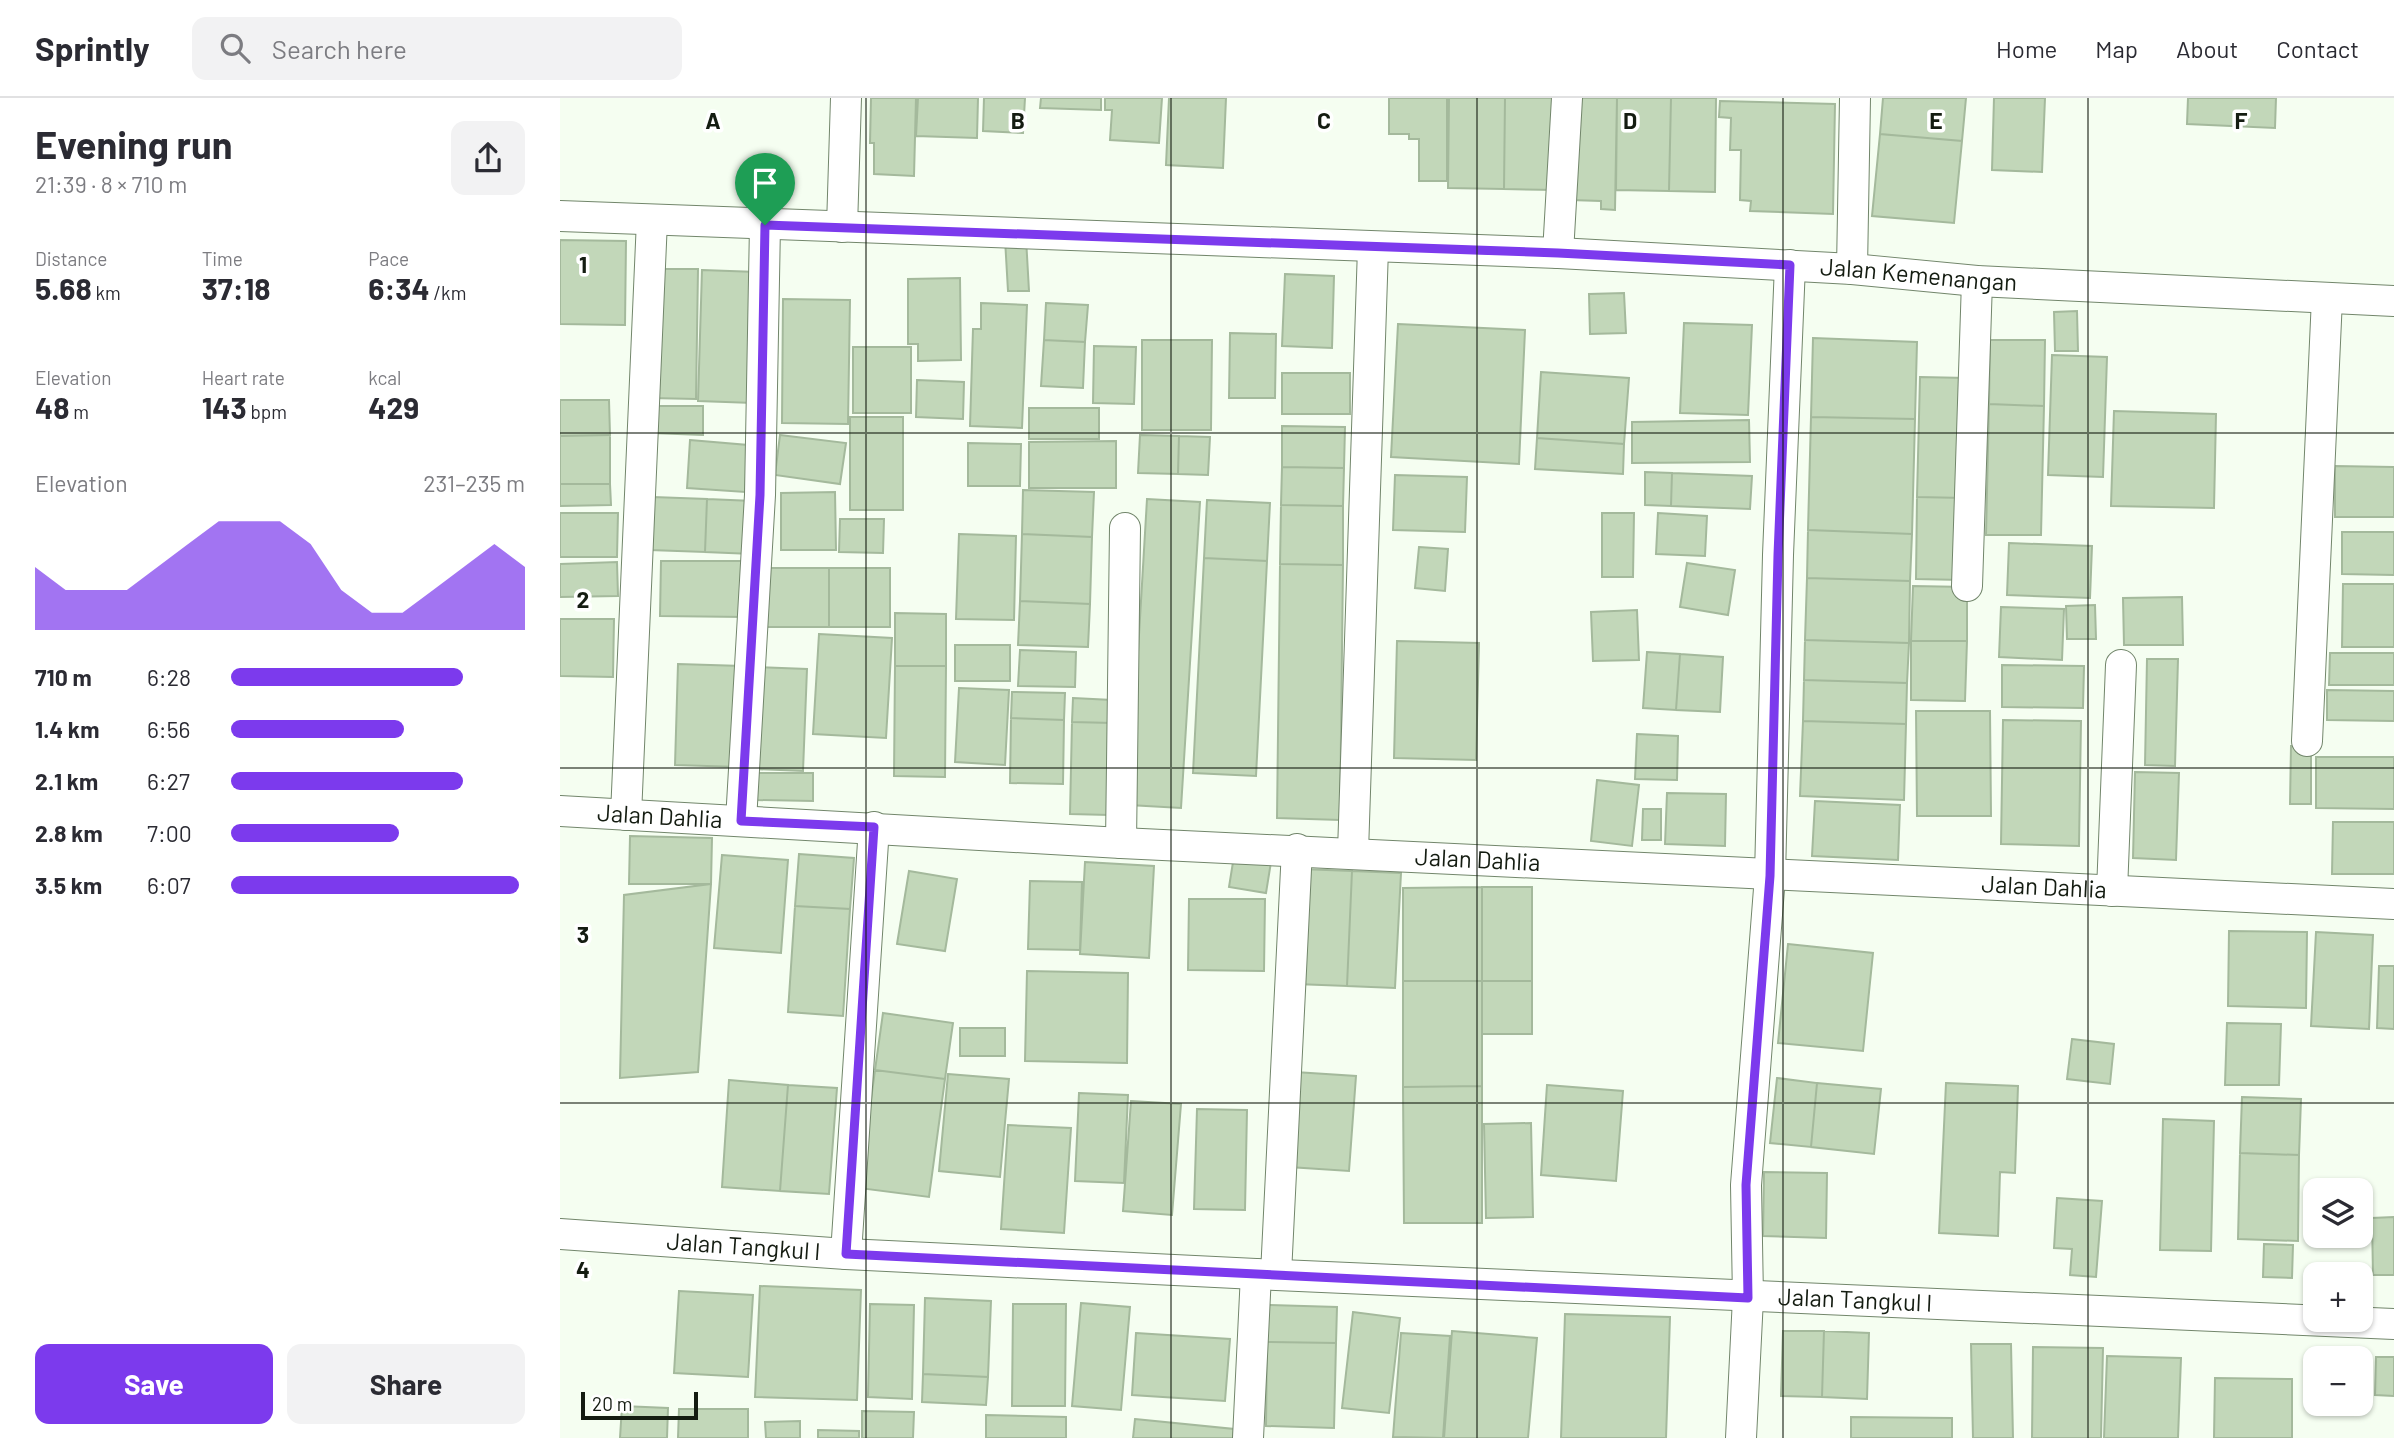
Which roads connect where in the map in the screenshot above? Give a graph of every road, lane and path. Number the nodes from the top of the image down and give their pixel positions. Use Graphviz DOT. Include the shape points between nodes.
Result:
graph roads {
  1 [pos="846,98"];
  2 [pos="1567,98"];
  3 [pos="1856,98"];
  4 [pos="560,216"];
  5 [pos="652,220"];
  6 [pos="765,225"];
  7 [pos="842,227"];
  8 [pos="1373,248"];
  9 [pos="1558,253"];
  10 [pos="1790,265"];
  11 [pos="1852,269"];
  12 [pos="1977,281"];
  13 [pos="2327,298"];
  14 [pos="2394,301"];
  15 [pos="1125,528"];
  16 [pos="1966,586"];
  17 [pos="2121,665"];
  18 [pos="2307,741"];
  19 [pos="560,811"];
  20 [pos="626,815"];
  21 [pos="741,821"];
  22 [pos="874,827"];
  23 [pos="1121,843"];
  24 [pos="1297,849"];
  25 [pos="1353,852"];
  26 [pos="1770,876"];
  27 [pos="2112,891"];
  28 [pos="2394,904"];
  29 [pos="560,1234"];
  30 [pos="846,1254"];
  31 [pos="1266,1275"];
  32 [pos="1748,1298"];
  33 [pos="2394,1324"];
  34 [pos="1248,1438"];
  35 [pos="1741,1438"];
  1 -- 7 [label="street"];
  2 -- 9 [label="street"];
  3 -- 11 [label="street"];
  4 -- 5 [label="street, Jalan Kemenangan"];
  5 -- 6 [label="street, Jalan Kemenangan"];
  5 -- 20 [label="street"];
  6 -- 7 [label="street, Jalan Kemenangan"];
  6 -- 21 [label="street" via="760,495"];
  7 -- 8 [label="street, Jalan Kemenangan"];
  8 -- 9 [label="street, Jalan Kemenangan"];
  8 -- 25 [label="street"];
  9 -- 10 [label="street, Jalan Kemenangan"];
  10 -- 11 [label="street, Jalan Kemenangan"];
  10 -- 26 [label="street"];
  11 -- 12 [label="street, Jalan Kemenangan"];
  12 -- 13 [label="street, Jalan Kemenangan"];
  12 -- 16 [label="street"];
  13 -- 14 [label="street, Jalan Kemenangan"];
  13 -- 18 [label="street"];
  15 -- 23 [label="street"];
  17 -- 27 [label="street"];
  19 -- 20 [label="street, Jalan Dahlia"];
  20 -- 21 [label="street, Jalan Dahlia"];
  21 -- 22 [label="street, Jalan Dahlia"];
  22 -- 23 [label="street, Jalan Dahlia"];
  22 -- 30 [label="street"];
  23 -- 24 [label="street, Jalan Dahlia"];
  24 -- 25 [label="street, Jalan Dahlia"];
  24 -- 31 [label="street"];
  25 -- 26 [label="street, Jalan Dahlia"];
  26 -- 27 [label="street, Jalan Dahlia"];
  26 -- 32 [label="street" via="1746,1185"];
  27 -- 28 [label="street, Jalan Dahlia"];
  29 -- 30 [label="street, Jalan Tangkul I"];
  30 -- 31 [label="street, Jalan Tangkul I"];
  31 -- 32 [label="street, Jalan Tangkul I"];
  31 -- 34 [label="street"];
  32 -- 33 [label="street, Jalan Tangkul I"];
  32 -- 35 [label="street"];
}
